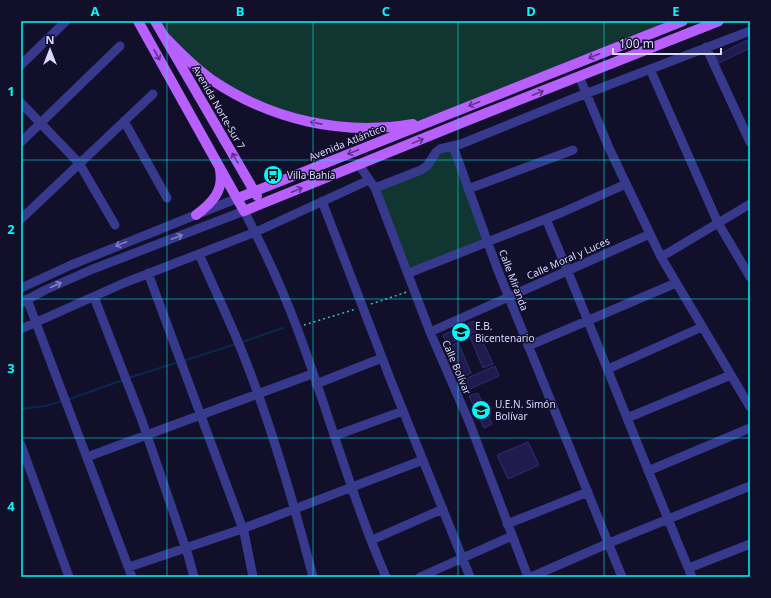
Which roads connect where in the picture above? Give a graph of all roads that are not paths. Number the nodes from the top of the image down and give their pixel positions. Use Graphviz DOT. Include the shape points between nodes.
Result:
graph roads {
  1 [pos="66,21"];
  2 [pos="138,21"];
  3 [pos="155,21"];
  4 [pos="683,21"];
  5 [pos="719,21"];
  6 [pos="750,31"];
  7 [pos="163,35"];
  8 [pos="120,46"];
  9 [pos="706,47"];
  10 [pos="21,64"];
  11 [pos="650,69"];
  12 [pos="579,76"];
  13 [pos="587,93"];
  14 [pos="153,94"];
  15 [pos="21,102"];
  16 [pos="438,118"];
  17 [pos="124,121"];
  18 [pos="41,122"];
  19 [pos="21,142"];
  20 [pos="750,142"];
  21 [pos="453,146"];
  22 [pos="573,150"];
  23 [pos="79,163"];
  24 [pos="359,165"];
  25 [pos="220,166"];
  26 [pos="369,180"];
  27 [pos="626,184"];
  28 [pos="375,188"];
  29 [pos="468,189"];
  30 [pos="255,191"];
  31 [pos="167,198"];
  32 [pos="238,198"];
  33 [pos="322,201"];
  34 [pos="750,204"];
  35 [pos="261,205"];
  36 [pos="244,211"];
  37 [pos="196,214"];
  38 [pos="21,219"];
  39 [pos="546,219"];
  40 [pos="718,223"];
  41 [pos="115,225"];
  42 [pos="255,232"];
  43 [pos="650,234"];
  44 [pos="488,243"];
  45 [pos="199,254"];
  46 [pos="661,257"];
  47 [pos="568,271"];
  48 [pos="148,273"];
  49 [pos="409,273"];
  50 [pos="750,277"];
  51 [pos="676,283"];
  52 [pos="21,288"];
  53 [pos="94,297"];
  54 [pos="508,297"];
  55 [pos="24,301"];
  56 [pos="589,321"];
  57 [pos="37,322"];
  58 [pos="702,327"];
  59 [pos="21,329"];
  60 [pos="430,332"];
  61 [pos="528,346"];
  62 [pos="382,358"];
  63 [pos="608,369"];
  64 [pos="312,374"];
  65 [pos="731,375"];
  66 [pos="316,384"];
  67 [pos="258,394"];
  68 [pos="750,406"];
  69 [pos="403,411"];
  70 [pos="201,415"];
  71 [pos="627,418"];
  72 [pos="750,428"];
  73 [pos="147,435"];
  74 [pos="334,436"];
  75 [pos="21,445"];
  76 [pos="87,457"];
  77 [pos="423,460"];
  78 [pos="648,471"];
  79 [pos="750,486"];
  80 [pos="352,487"];
  81 [pos="588,492"];
  82 [pos="296,509"];
  83 [pos="442,509"];
  84 [pos="668,519"];
  85 [pos="507,524"];
  86 [pos="242,529"];
  87 [pos="512,536"];
  88 [pos="372,540"];
  89 [pos="609,543"];
  90 [pos="750,544"];
  91 [pos="186,548"];
  92 [pos="463,559"];
  93 [pos="129,567"];
  94 [pos="689,568"];
  95 [pos="69,577"];
  96 [pos="132,577"];
  97 [pos="194,577"];
  98 [pos="253,577"];
  99 [pos="313,577"];
  100 [pos="386,577"];
  101 [pos="420,577"];
  102 [pos="470,577"];
  103 [pos="528,577"];
  104 [pos="531,577"];
  105 [pos="622,577"];
  106 [pos="692,577"];
  1 -- 10 [label="street"];
  2 -- 25 [label="main road, one-way"];
  3 -- 7 [label="main road, Avenida Norte-Sur 7"];
  4 -- 16 [label="main road, Avenida Atlántico, one-way"];
  5 -- 12 [label="main road"];
  6 -- 9 [label="street"];
  16 -- 7 [label="main road, one-way" via="399,126 360,128 299,120 257,105 216,82 184,57"];
  30 -- 7 [label="main road, Avenida Norte-Sur 7, one-way"];
  8 -- 18 [label="street"];
  9 -- 11 [label="street"];
  9 -- 20 [label="street"];
  11 -- 13 [label="street"];
  11 -- 40 [label="street"];
  12 -- 13 [label="street"];
  24 -- 12 [label="main road, one-way"];
  13 -- 21 [label="street"];
  13 -- 27 [label="street"];
  14 -- 17 [label="street"];
  15 -- 18 [label="street"];
  16 -- 30 [label="main road, Avenida Atlántico, one-way"];
  17 -- 23 [label="street"];
  17 -- 31 [label="street"];
  18 -- 19 [label="street"];
  18 -- 23 [label="street"];
  21 -- 28 [label="street" via="436,152 427,166 421,170"];
  21 -- 29 [label="street, Calle Miranda"];
  22 -- 29 [label="street"];
  23 -- 38 [label="street"];
  23 -- 41 [label="street"];
  24 -- 26 [label="street, Calle Bolívar"];
  35 -- 24 [label="main road, one-way"];
  25 -- 32 [label="main road"];
  25 -- 37 [label="main road" via="221,182 217,196"];
  26 -- 28 [label="street, Calle Bolívar"];
  26 -- 33 [label="street"];
  27 -- 39 [label="street"];
  27 -- 43 [label="street"];
  28 -- 49 [label="street, Calle Bolívar"];
  29 -- 44 [label="street, Calle Miranda"];
  30 -- 32 [label="main road, Avenida Atlántico"];
  30 -- 35 [label="main road, Avenida Norte-Sur 7"];
  32 -- 36 [label="main road"];
  32 -- 37 [label="street, Avenida Atlántico"];
  33 -- 42 [label="street"];
  33 -- 62 [label="street"];
  34 -- 40 [label="street"];
  35 -- 36 [label="main road"];
  36 -- 42 [label="street"];
  55 -- 36 [label="street, one-way" via="93,269"];
  37 -- 52 [label="street, Avenida Atlántico, one-way" via="71,264"];
  39 -- 44 [label="street"];
  39 -- 47 [label="street"];
  40 -- 46 [label="street"];
  40 -- 50 [label="street"];
  42 -- 45 [label="street"];
  42 -- 64 [label="street" via="296,328"];
  43 -- 46 [label="street"];
  43 -- 47 [label="street, Calle Moral y Luces"];
  44 -- 49 [label="street"];
  44 -- 54 [label="street, Calle Miranda"];
  45 -- 48 [label="street"];
  45 -- 67 [label="street" via="236,336"];
  46 -- 51 [label="street"];
  47 -- 54 [label="street, Calle Moral y Luces"];
  47 -- 56 [label="street"];
  48 -- 53 [label="street"];
  48 -- 70 [label="street"];
  49 -- 60 [label="street, Calle Bolívar"];
  51 -- 56 [label="street"];
  51 -- 58 [label="street"];
  53 -- 57 [label="street"];
  53 -- 73 [label="street"];
  54 -- 60 [label="street, Calle Moral y Luces"];
  54 -- 61 [label="street, Calle Miranda"];
  55 -- 57 [label="street"];
  56 -- 61 [label="street"];
  56 -- 63 [label="street"];
  57 -- 59 [label="street"];
  57 -- 76 [label="street"];
  58 -- 63 [label="street"];
  58 -- 65 [label="street"];
  60 -- 85 [label="street, Calle Bolívar" via="470,424"];
  61 -- 81 [label="street, Calle Miranda"];
  62 -- 66 [label="street"];
  62 -- 69 [label="street"];
  63 -- 71 [label="street"];
  64 -- 66 [label="street"];
  64 -- 67 [label="street"];
  65 -- 68 [label="street"];
  65 -- 71 [label="street"];
  66 -- 74 [label="street"];
  67 -- 70 [label="street"];
  67 -- 82 [label="street"];
  69 -- 74 [label="street"];
  69 -- 77 [label="street"];
  70 -- 73 [label="street"];
  70 -- 86 [label="street"];
  71 -- 78 [label="street"];
  72 -- 78 [label="street"];
  73 -- 76 [label="street"];
  73 -- 91 [label="street"];
  74 -- 80 [label="street"];
  75 -- 95 [label="street"];
  76 -- 93 [label="street"];
  77 -- 80 [label="street"];
  77 -- 83 [label="street"];
  78 -- 84 [label="street"];
  79 -- 84 [label="street"];
  80 -- 82 [label="street"];
  80 -- 88 [label="street"];
  81 -- 85 [label="street"];
  81 -- 89 [label="street, Calle Miranda"];
  82 -- 86 [label="street"];
  82 -- 99 [label="street"];
  83 -- 88 [label="street"];
  83 -- 92 [label="street"];
  84 -- 89 [label="street"];
  84 -- 94 [label="street"];
  85 -- 87 [label="street, Calle Bolívar"];
  86 -- 91 [label="street"];
  86 -- 98 [label="street"];
  87 -- 92 [label="street"];
  87 -- 103 [label="street, Calle Bolívar"];
  88 -- 100 [label="street"];
  89 -- 104 [label="street"];
  89 -- 105 [label="street, Calle Miranda"];
  90 -- 94 [label="street"];
  91 -- 93 [label="street"];
  91 -- 97 [label="street"];
  92 -- 101 [label="street"];
  92 -- 102 [label="street"];
  93 -- 96 [label="street"];
  94 -- 106 [label="street"];
}
